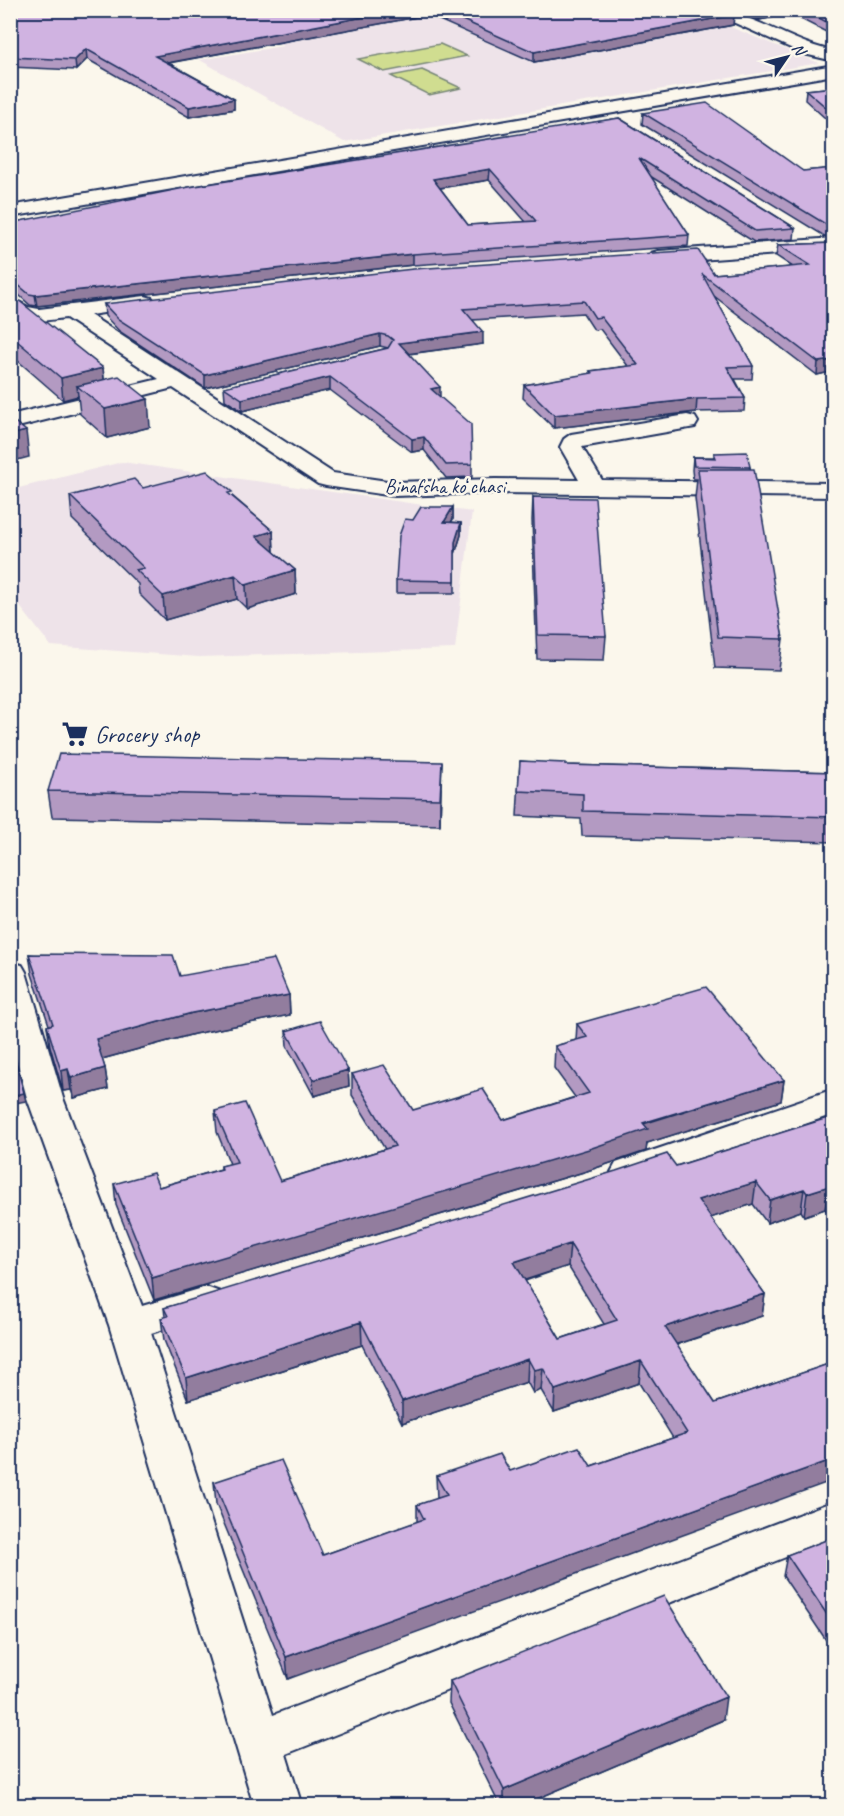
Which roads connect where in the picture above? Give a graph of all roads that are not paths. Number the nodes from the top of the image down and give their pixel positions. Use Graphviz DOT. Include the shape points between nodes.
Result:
graph roads {
  1 [pos="713,10"];
  2 [pos="814,36"];
  3 [pos="834,46"];
  4 [pos="834,56"];
  5 [pos="834,70"];
  6 [pos="606,110"];
  7 [pos="625,122"];
  8 [pos="10,213"];
  9 [pos="791,226"];
  10 [pos="829,247"];
  11 [pos="636,258"];
  12 [pos="167,299"];
  13 [pos="10,303"];
  14 [pos="70,311"];
  15 [pos="177,381"];
  16 [pos="223,391"];
  17 [pos="201,397"];
  18 [pos="10,422"];
  19 [pos="687,422"];
  20 [pos="594,486"];
  21 [pos="834,490"];
  22 [pos="10,972"];
  23 [pos="834,1101"];
  24 [pos="601,1182"];
  25 [pos="242,1291"];
  26 [pos="129,1326"];
  27 [pos="834,1519"];
  28 [pos="259,1742"];
  29 [pos="278,1806"];
  1 -- 4 [label="street" via="809,51"];
  2 -- 3 [label="street"];
  5 -- 6 [label="street"];
  6 -- 7 [label="street"];
  6 -- 8 [label="street"];
  9 -- 10 [label="street"];
  10 -- 11 [label="street"];
  12 -- 14 [label="street"];
  13 -- 14 [label="street" via="29,314"];
  14 -- 15 [label="street, Binafsha koʻchasi"];
  15 -- 17 [label="street, Binafsha koʻchasi"];
  15 -- 18 [label="street"];
  16 -- 17 [label="street"];
  17 -- 20 [label="street, Binafsha koʻchasi" via="326,479 394,489"];
  19 -- 20 [label="street" via="572,444"];
  20 -- 21 [label="street, Binafsha koʻchasi"];
  22 -- 26 [label="street" via="45,1098"];
  23 -- 24 [label="street"];
  25 -- 26 [label="street"];
  26 -- 28 [label="street"];
  27 -- 28 [label="street"];
  28 -- 29 [label="street"];
}
